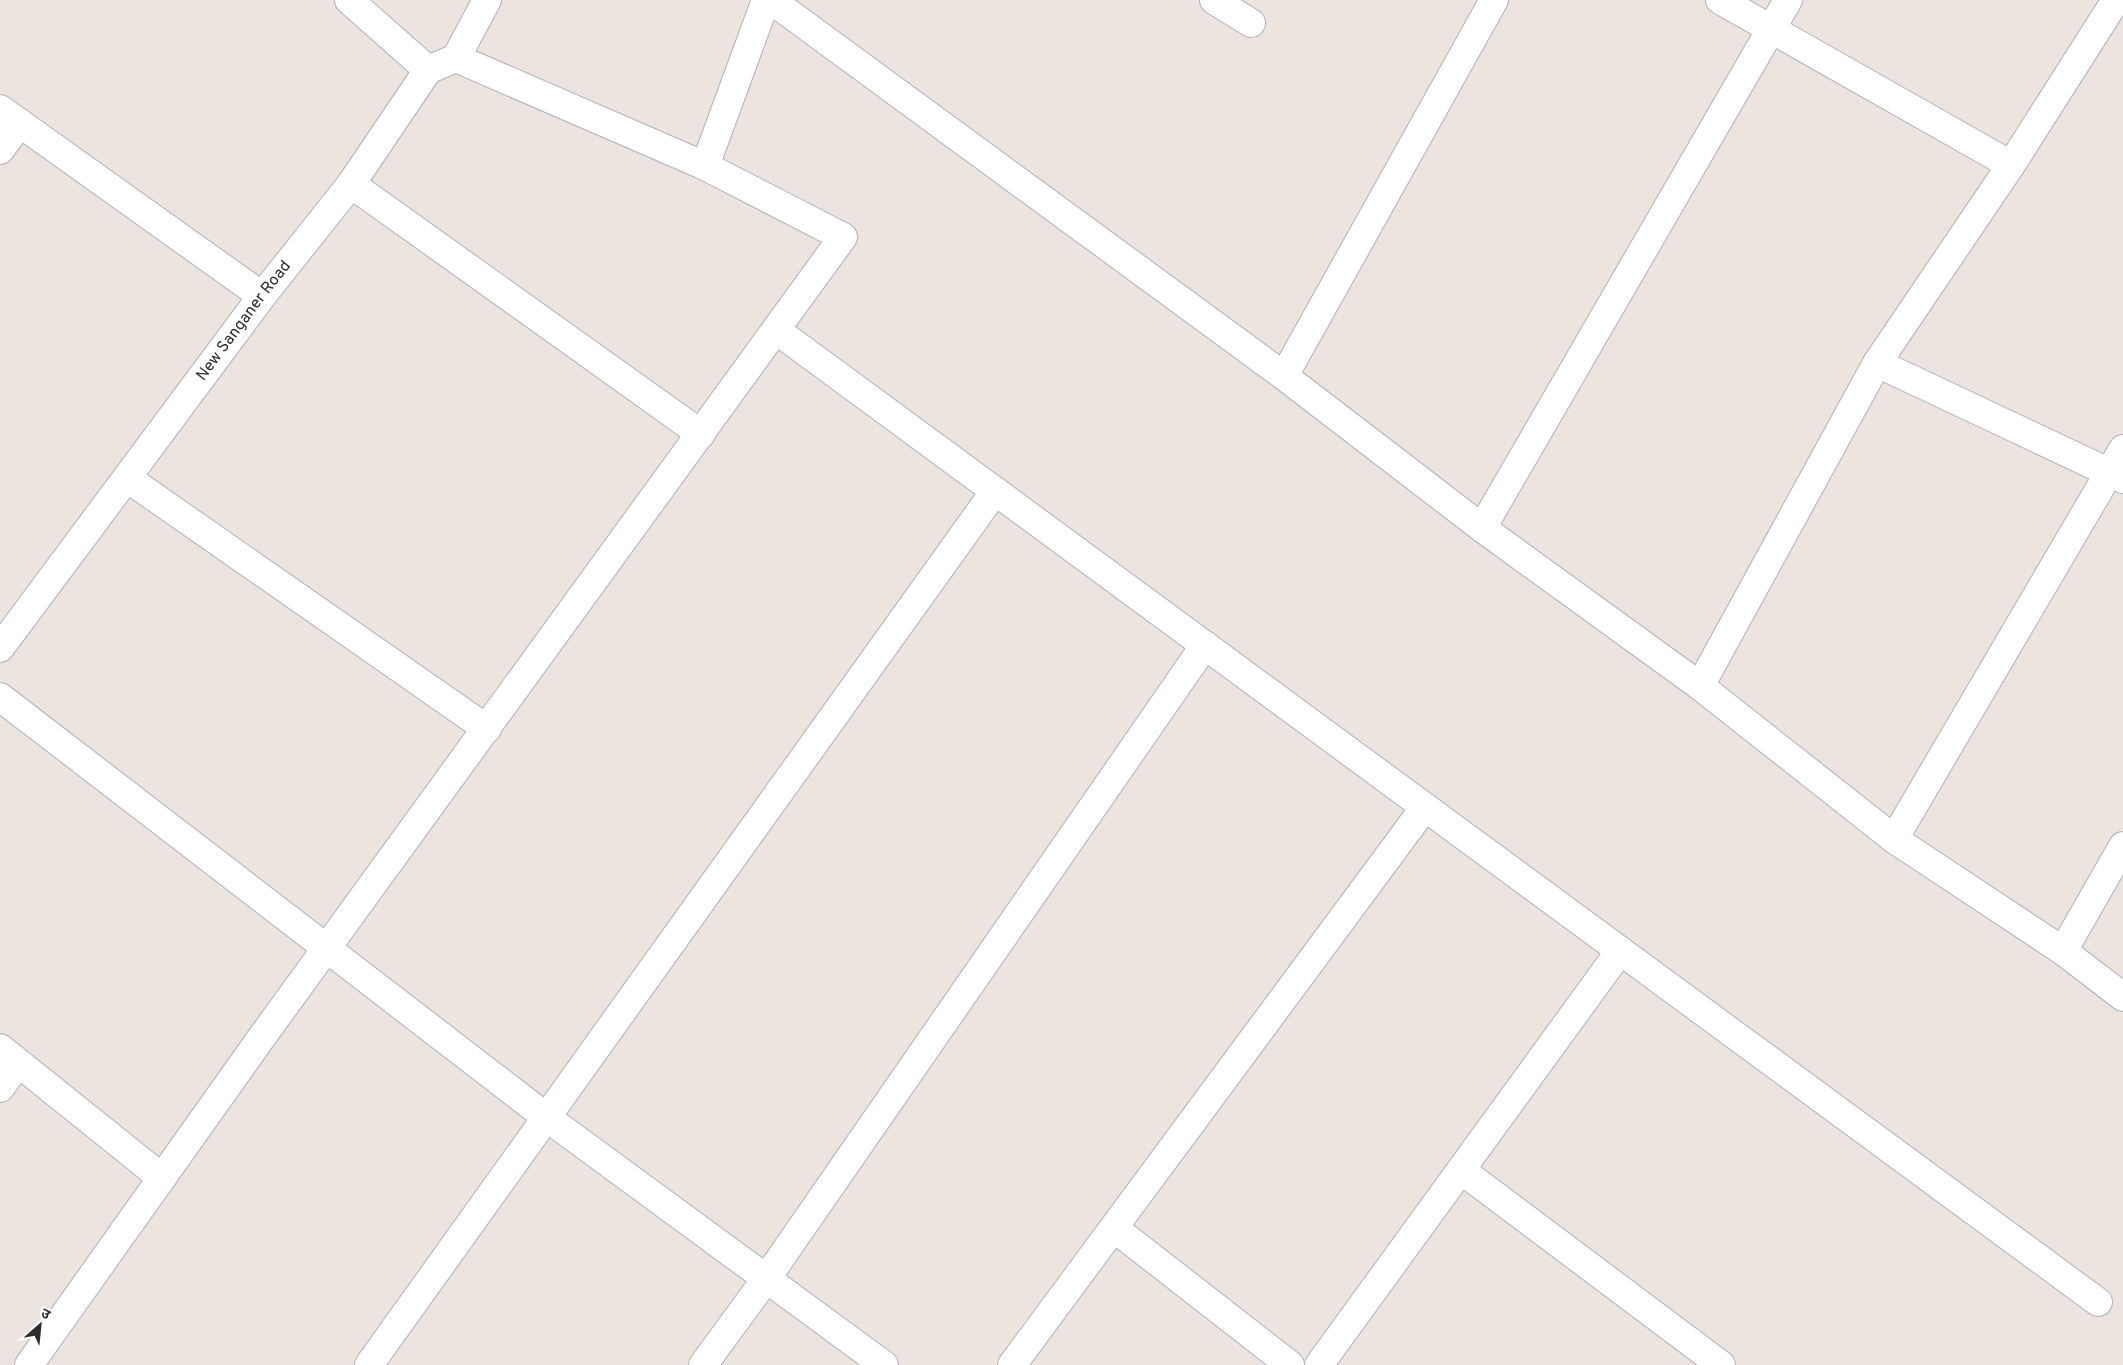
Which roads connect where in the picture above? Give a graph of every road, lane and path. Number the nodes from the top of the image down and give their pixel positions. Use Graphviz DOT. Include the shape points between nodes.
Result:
graph roads {
  1 [pos="349,0"];
  2 [pos="487,0"];
  3 [pos="766,0"];
  4 [pos="772,0"];
  5 [pos="1214,0"];
  6 [pos="1494,0"];
  7 [pos="1720,0"];
  8 [pos="1788,0"];
  9 [pos="2116,0"];
  10 [pos="1251,23"];
  11 [pos="1771,29"];
  12 [pos="456,58"];
  13 [pos="428,70"];
  14 [pos="10,116"];
  15 [pos="0,150"];
  16 [pos="2011,165"];
  17 [pos="705,166"];
  18 [pos="351,184"];
  19 [pos="262,296"];
  20 [pos="776,330"];
  21 [pos="1877,363"];
  22 [pos="1284,376"];
  23 [pos="701,434"];
  24 [pos="2123,449"];
  25 [pos="2116,476"];
  26 [pos="127,478"];
  27 [pos="995,491"];
  28 [pos="1482,528"];
  29 [pos="1205,646"];
  30 [pos="0,648"];
  31 [pos="1700,686"];
  32 [pos="0,696"];
  33 [pos="487,729"];
  34 [pos="1425,807"];
  35 [pos="1894,839"];
  36 [pos="2123,846"];
  37 [pos="327,947"];
  38 [pos="2063,950"];
  39 [pos="1620,951"];
  40 [pos="2123,997"];
  41 [pos="9,1056"];
  42 [pos="0,1088"];
  43 [pos="546,1117"];
  44 [pos="1460,1170"];
  45 [pos="162,1178"];
  46 [pos="1114,1228"];
  47 [pos="766,1279"];
  48 [pos="2098,1302"];
  49 [pos="30,1365"];
  50 [pos="369,1365"];
  51 [pos="703,1365"];
  52 [pos="884,1365"];
  53 [pos="1012,1365"];
  54 [pos="1290,1365"];
  55 [pos="1318,1365"];
  56 [pos="1721,1365"];
  1 -- 13 [label="street"];
  2 -- 12 [label="street"];
  3 -- 17 [label="street"];
  4 -- 22 [label="street"];
  5 -- 10 [label="street"];
  6 -- 22 [label="street"];
  7 -- 11 [label="street"];
  8 -- 11 [label="street"];
  9 -- 16 [label="street"];
  11 -- 16 [label="street"];
  11 -- 28 [label="street"];
  12 -- 13 [label="street"];
  12 -- 17 [label="street"];
  13 -- 18 [label="street, New Sanganer Road"];
  14 -- 15 [label="street"];
  14 -- 19 [label="street"];
  16 -- 21 [label="street"];
  17 -- 20 [label="street" via="843,237"];
  18 -- 19 [label="street, New Sanganer Road"];
  18 -- 23 [label="street"];
  19 -- 26 [label="street, New Sanganer Road"];
  20 -- 23 [label="street"];
  20 -- 27 [label="street"];
  21 -- 25 [label="street"];
  21 -- 31 [label="street"];
  22 -- 28 [label="street"];
  23 -- 33 [label="street"];
  24 -- 25 [label="street"];
  25 -- 35 [label="street"];
  26 -- 30 [label="street, New Sanganer Road"];
  26 -- 33 [label="street"];
  27 -- 29 [label="street"];
  27 -- 43 [label="street"];
  28 -- 31 [label="street"];
  29 -- 34 [label="street"];
  29 -- 47 [label="street"];
  31 -- 35 [label="street"];
  32 -- 37 [label="street"];
  33 -- 37 [label="street"];
  34 -- 39 [label="street"];
  34 -- 46 [label="street"];
  35 -- 38 [label="street"];
  36 -- 38 [label="street"];
  37 -- 43 [label="street"];
  37 -- 45 [label="street"];
  38 -- 40 [label="street"];
  39 -- 44 [label="street"];
  39 -- 48 [label="street"];
  41 -- 42 [label="street"];
  41 -- 45 [label="street"];
  43 -- 47 [label="street"];
  43 -- 50 [label="street"];
  44 -- 55 [label="street"];
  44 -- 56 [label="street"];
  45 -- 49 [label="street"];
  46 -- 53 [label="street"];
  46 -- 54 [label="street"];
  47 -- 51 [label="street"];
  47 -- 52 [label="street"];
}
